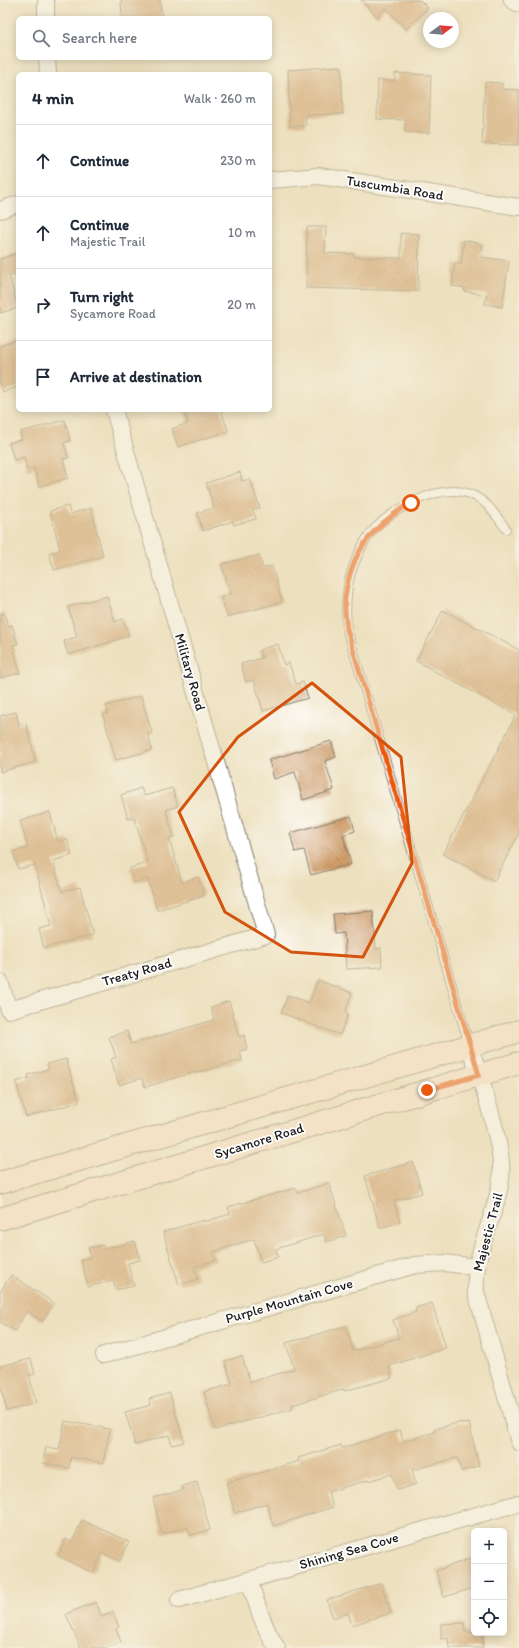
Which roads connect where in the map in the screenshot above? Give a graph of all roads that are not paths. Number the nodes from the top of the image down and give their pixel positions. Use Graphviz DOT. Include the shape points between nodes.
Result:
graph roads {
  1 [pos="46,0"];
  2 [pos="512,0"];
  3 [pos="519,4"];
  4 [pos="46,16"];
  5 [pos="48,60"];
  6 [pos="48,72"];
  7 [pos="272,180"];
  8 [pos="16,205"];
  9 [pos="519,207"];
  10 [pos="0,210"];
  11 [pos="115,412"];
  12 [pos="506,529"];
  13 [pos="266,934"];
  14 [pos="0,982"];
  15 [pos="519,1031"];
  16 [pos="469,1045"];
  17 [pos="519,1063"];
  18 [pos="479,1075"];
  19 [pos="0,1182"];
  20 [pos="0,1219"];
  21 [pos="476,1267"];
  22 [pos="104,1355"];
  23 [pos="519,1442"];
  24 [pos="519,1503"];
  25 [pos="249,1580"];
  26 [pos="178,1600"];
  27 [pos="277,1648"];
  1 -- 4 [label="street"];
  2 -- 3 [label="street"];
  5 -- 6 [label="street"];
  7 -- 9 [label="street, Tuscumbia Road" via="319,176"];
  8 -- 10 [label="street"];
  11 -- 13 [label="street, Military Road"];
  12 -- 16 [label="lane" via="487,503 466,493 446,492 411,503 391,515 370,534 350,574 345,599 347,629"];
  13 -- 14 [label="street, Treaty Road" via="9,1010"];
  15 -- 16 [label="street"];
  16 -- 18 [label="street, Majestic Trail"];
  16 -- 19 [label="street"];
  17 -- 18 [label="street, Sycamore Road"];
  18 -- 20 [label="street, Sycamore Road"];
  18 -- 21 [label="street, Majestic Trail" via="495,1134 501,1177 498,1197 484,1234"];
  21 -- 22 [label="street, Purple Mountain Cove" via="445,1263 415,1265"];
  21 -- 23 [label="street, Majestic Trail" via="480,1307"];
  24 -- 25 [label="street, Shining Sea Cove"];
  25 -- 26 [label="street, Shining Sea Cove"];
  25 -- 27 [label="street" via="259,1613"];
}
